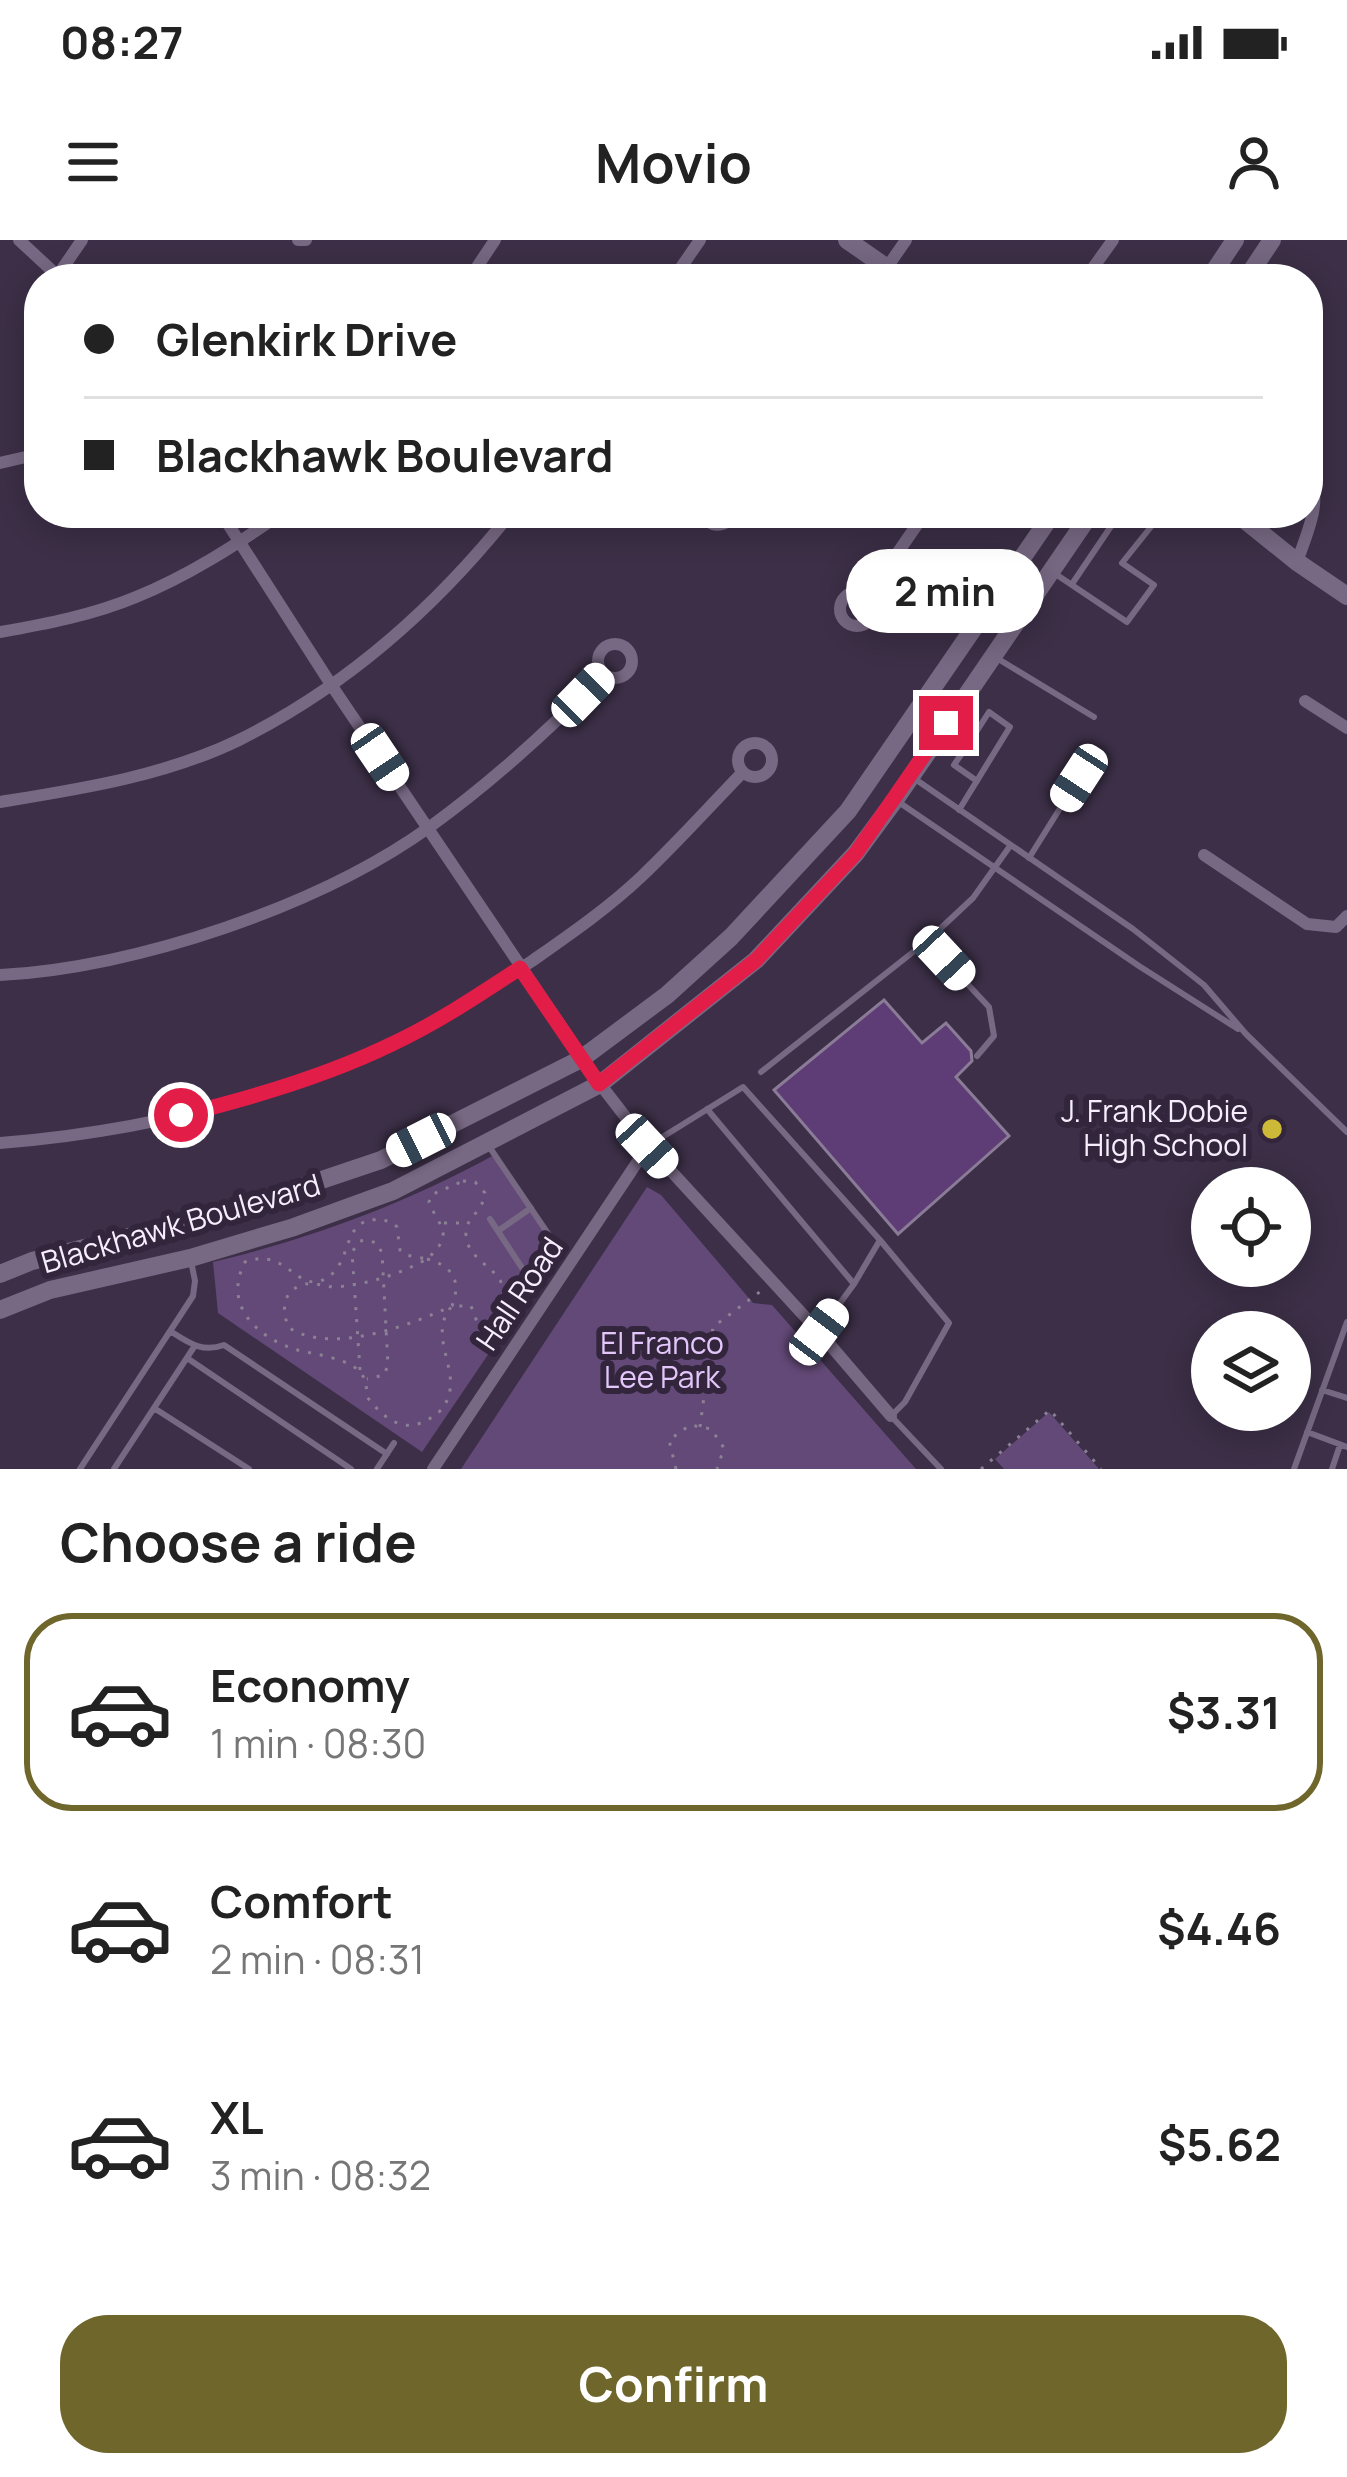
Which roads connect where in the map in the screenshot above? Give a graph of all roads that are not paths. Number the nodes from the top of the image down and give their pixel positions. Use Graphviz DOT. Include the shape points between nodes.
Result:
graph roads {
  1 [pos="19,240"];
  2 [pos="847,240"];
  3 [pos="45,264"];
  4 [pos="876,264"];
  5 [pos="231,528"];
  6 [pos="261,528"];
  7 [pos="500,528"];
  8 [pos="915,528"];
  9 [pos="1043,528"];
  10 [pos="1081,528"];
  11 [pos="1109,528"];
  12 [pos="1150,528"];
  13 [pos="1255,528"];
  14 [pos="1308,528"];
  15 [pos="241,542"];
  16 [pos="1298,562"];
  17 [pos="1051,571"];
  18 [pos="1071,585"];
  19 [pos="868,596"];
  20 [pos="1347,596"];
  21 [pos="0,632"];
  22 [pos="992,655"];
  23 [pos="604,674"];
  24 [pos="332,686"];
  25 [pos="1305,701"];
  26 [pos="1094,717"];
  27 [pos="946,723"];
  28 [pos="1347,728"];
  29 [pos="971,740"];
  30 [pos="876,770"];
  31 [pos="743,772"];
  32 [pos="910,776"];
  33 [pos="1079,778"];
  34 [pos="977,781"];
  35 [pos="895,800"];
  36 [pos="0,802"];
  37 [pos="959,810"];
  38 [pos="429,827"];
  39 [pos="1010,845"];
  40 [pos="1204,855"];
  41 [pos="1029,858"];
  42 [pos="994,868"];
  43 [pos="1342,921"];
  44 [pos="927,940"];
  45 [pos="520,968"];
  46 [pos="0,975"];
  47 [pos="667,995"];
  48 [pos="687,1017"];
  49 [pos="1246,1034"];
  50 [pos="976,1056"];
  51 [pos="580,1059"];
  52 [pos="760,1072"];
  53 [pos="599,1084"];
  54 [pos="707,1109"];
  55 [pos="1347,1132"];
  56 [pos="0,1143"];
  57 [pos="487,1144"];
  58 [pos="647,1146"];
  59 [pos="381,1160"];
  60 [pos="393,1190"];
  61 [pos="531,1208"];
  62 [pos="490,1219"];
  63 [pos="184,1222"];
  64 [pos="497,1231"];
  65 [pos="554,1240"];
  66 [pos="880,1240"];
  67 [pos="190,1258"];
  68 [pos="0,1274"];
  69 [pos="526,1274"];
  70 [pos="854,1284"];
  71 [pos="0,1310"];
  72 [pos="1347,1322"];
  73 [pos="170,1331"];
  74 [pos="819,1332"];
  75 [pos="195,1346"];
  76 [pos="187,1358"];
  77 [pos="1322,1390"];
  78 [pos="1347,1398"];
  79 [pos="154,1408"];
  80 [pos="891,1416"];
  81 [pos="1307,1432"];
  82 [pos="394,1444"];
  83 [pos="1344,1446"];
  84 [pos="387,1454"];
  85 [pos="247,1468"];
  86 [pos="80,1469"];
  87 [pos="114,1469"];
  88 [pos="351,1469"];
  89 [pos="376,1469"];
  90 [pos="433,1469"];
  91 [pos="941,1469"];
  92 [pos="1294,1469"];
  93 [pos="1332,1469"];
  1 -- 3 [label="street"];
  2 -- 4 [label="main road"];
  5 -- 15 [label="street"];
  6 -- 15 [label="street"];
  7 -- 24 [label="street" via="402,632"];
  8 -- 19 [label="street"];
  9 -- 30 [label="main road, Blackhawk Boulevard"];
  10 -- 17 [label="main road, Blackhawk Boulevard"];
  11 -- 18 [label="lane"];
  12 -- 18 [label="lane" via="1122,563 1154,586 1126,622"];
  13 -- 16 [label="main road"];
  14 -- 16 [label="street"];
  15 -- 21 [label="street" via="134,598"];
  15 -- 24 [label="street"];
  16 -- 20 [label="main road"];
  17 -- 18 [label="lane"];
  17 -- 22 [label="main road, Blackhawk Boulevard"];
  22 -- 26 [label="lane"];
  22 -- 27 [label="main road, Blackhawk Boulevard"];
  23 -- 38 [label="street"];
  24 -- 36 [label="street" via="237,741 158,770"];
  24 -- 38 [label="street"];
  25 -- 28 [label="street"];
  27 -- 29 [label="lane"];
  27 -- 32 [label="main road, Blackhawk Boulevard"];
  29 -- 34 [label="lane" via="954,766"];
  29 -- 34 [label="lane" via="989,712 1010,727"];
  30 -- 32 [label="main road"];
  30 -- 35 [label="main road"];
  30 -- 47 [label="main road, Blackhawk Boulevard" via="817,846"];
  31 -- 45 [label="street" via="640,878"];
  32 -- 35 [label="main road, Blackhawk Boulevard"];
  32 -- 37 [label="lane"];
  33 -- 41 [label="lane"];
  34 -- 37 [label="lane"];
  35 -- 42 [label="lane"];
  35 -- 48 [label="main road, Blackhawk Boulevard" via="756,960"];
  37 -- 39 [label="lane"];
  38 -- 45 [label="street"];
  38 -- 46 [label="street" via="345,878 195,938"];
  39 -- 41 [label="lane"];
  39 -- 42 [label="lane"];
  40 -- 43 [label="street" via="1307,924"];
  41 -- 49 [label="lane" via="1204,985"];
  42 -- 44 [label="lane"];
  42 -- 49 [label="lane"];
  44 -- 50 [label="lane" via="989,1007 994,1036"];
  44 -- 52 [label="lane"];
  45 -- 51 [label="street"];
  45 -- 56 [label="street" via="392,1045 302,1080 143,1125"];
  47 -- 48 [label="main road"];
  47 -- 51 [label="main road, Blackhawk Boulevard"];
  48 -- 53 [label="main road, Blackhawk Boulevard"];
  49 -- 55 [label="lane"];
  51 -- 53 [label="street"];
  51 -- 59 [label="main road, Blackhawk Boulevard"];
  53 -- 57 [label="main road, Blackhawk Boulevard"];
  53 -- 58 [label="street"];
  54 -- 58 [label="lane"];
  54 -- 66 [label="lane" via="743,1087"];
  54 -- 70 [label="lane"];
  57 -- 60 [label="main road, Blackhawk Boulevard"];
  57 -- 61 [label="lane"];
  58 -- 74 [label="street"];
  58 -- 90 [label="street, Hall Road"];
  59 -- 60 [label="main road"];
  59 -- 63 [label="main road, Blackhawk Boulevard"];
  60 -- 67 [label="main road, Blackhawk Boulevard"];
  61 -- 64 [label="lane"];
  61 -- 65 [label="lane"];
  62 -- 64 [label="lane"];
  63 -- 67 [label="main road"];
  63 -- 68 [label="main road, Blackhawk Boulevard"];
  64 -- 69 [label="lane"];
  66 -- 70 [label="lane"];
  66 -- 80 [label="lane" via="949,1323"];
  67 -- 71 [label="main road, Blackhawk Boulevard"];
  67 -- 73 [label="lane" via="193,1296"];
  70 -- 74 [label="lane"];
  72 -- 77 [label="lane"];
  73 -- 75 [label="lane"];
  73 -- 86 [label="lane"];
  74 -- 80 [label="street"];
  75 -- 76 [label="lane"];
  75 -- 84 [label="lane" via="224,1346"];
  76 -- 79 [label="lane"];
  76 -- 88 [label="lane"];
  77 -- 78 [label="lane"];
  77 -- 81 [label="lane"];
  79 -- 85 [label="lane"];
  79 -- 87 [label="lane"];
  80 -- 91 [label="lane"];
  81 -- 83 [label="lane"];
  81 -- 92 [label="lane"];
  82 -- 84 [label="lane"];
  83 -- 93 [label="lane"];
  84 -- 89 [label="lane"];
}
